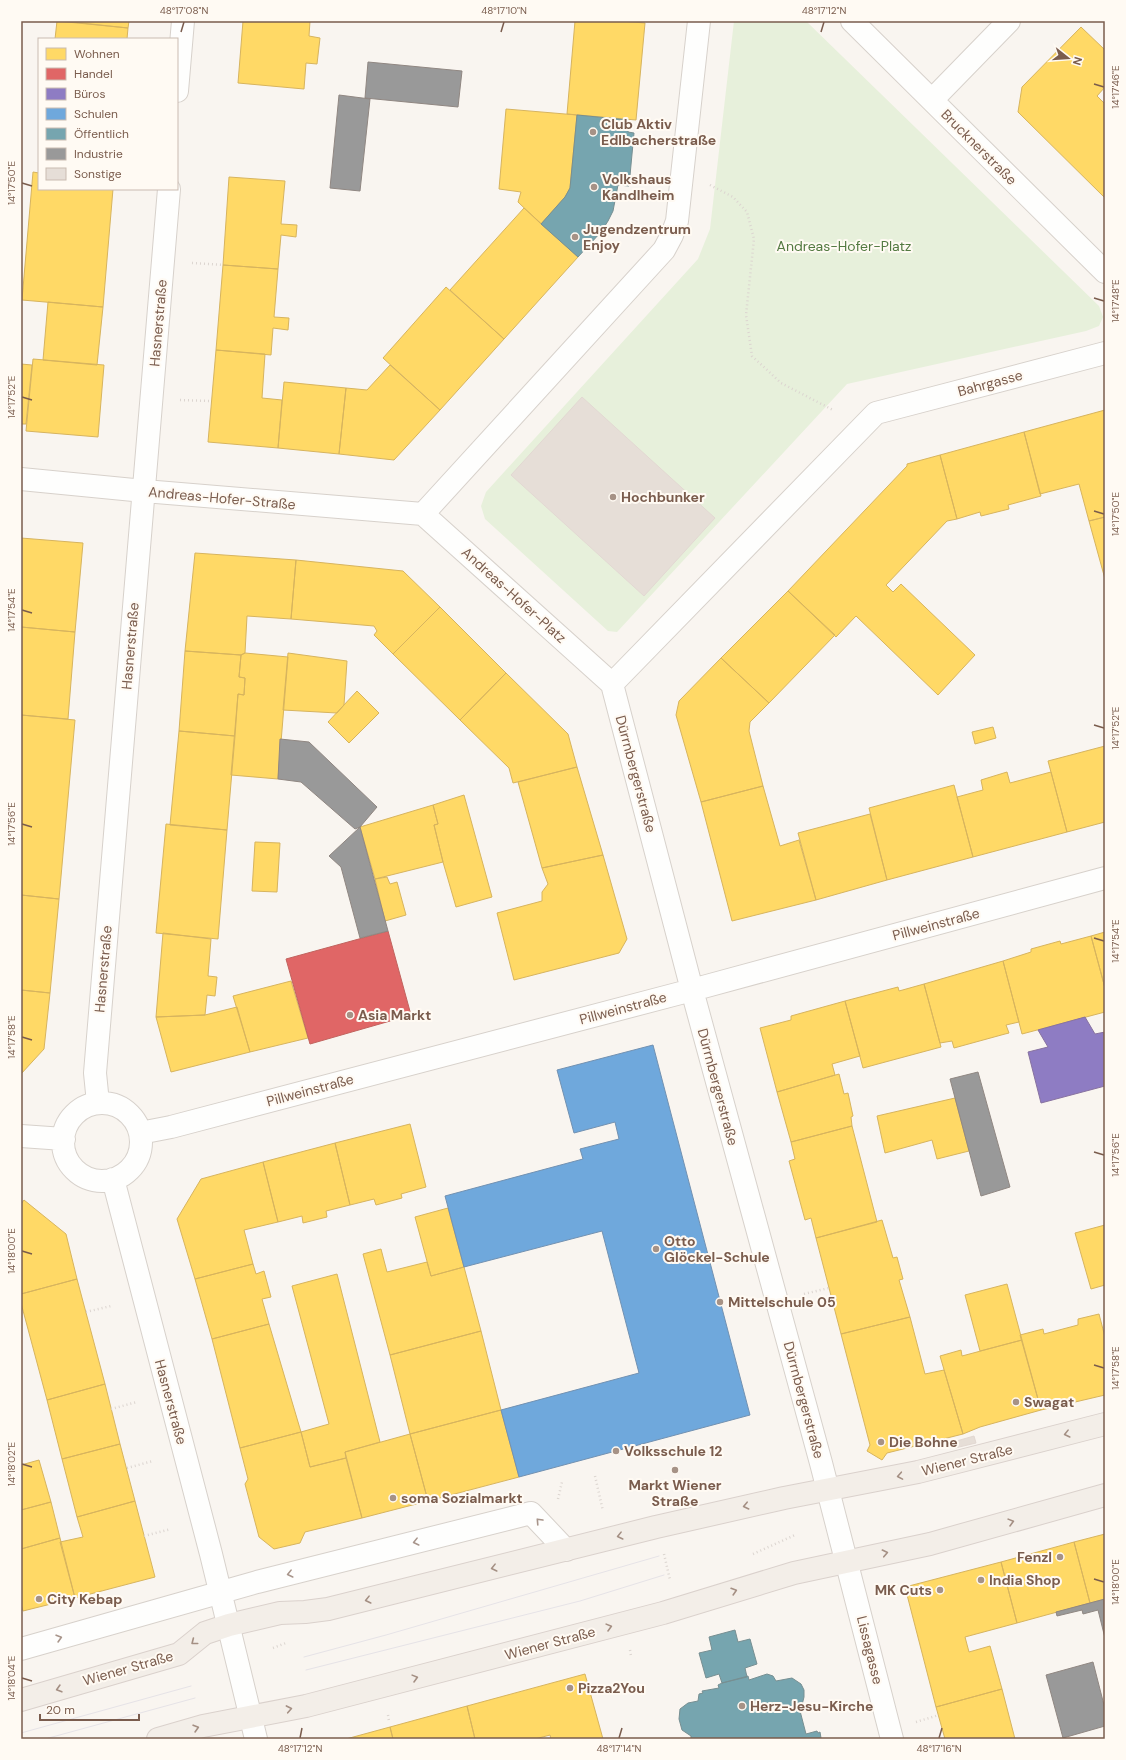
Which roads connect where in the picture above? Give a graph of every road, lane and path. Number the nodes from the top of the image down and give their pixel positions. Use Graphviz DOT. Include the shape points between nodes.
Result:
graph roads {
  1 [pos="183,21"];
  2 [pos="699,21"];
  3 [pos="852,21"];
  4 [pos="1009,21"];
  5 [pos="178,79"];
  6 [pos="932,100"];
  7 [pos="710,185"];
  8 [pos="169,190"];
  9 [pos="192,263"];
  10 [pos="222,265"];
  11 [pos="1105,272"];
  12 [pos="1105,353"];
  13 [pos="179,400"];
  14 [pos="211,401"];
  15 [pos="833,410"];
  16 [pos="21,479"];
  17 [pos="144,491"];
  18 [pos="424,514"];
  19 [pos="612,684"];
  20 [pos="1105,878"];
  21 [pos="692,990"];
  22 [pos="98,1103"];
  23 [pos="140,1133"];
  24 [pos="21,1136"];
  25 [pos="64,1139"];
  26 [pos="113,1179"];
  27 [pos="829,1288"];
  28 [pos="803,1295"];
  29 [pos="111,1306"];
  30 [pos="86,1312"];
  31 [pos="137,1402"];
  32 [pos="111,1408"];
  33 [pos="1105,1424"];
  34 [pos="153,1461"];
  35 [pos="127,1468"];
  36 [pos="595,1476"];
  37 [pos="828,1489"];
  38 [pos="1105,1496"];
  39 [pos="604,1517"];
  40 [pos="171,1529"];
  41 [pos="144,1536"];
  42 [pos="566,1550"];
  43 [pos="664,1553"];
  44 [pos="846,1562"];
  45 [pos="671,1582"];
  46 [pos="221,1592"];
  47 [pos="229,1625"];
  48 [pos="21,1649"];
  49 [pos="21,1700"];
  50 [pos="939,1716"];
  51 [pos="251,1717"];
  52 [pos="914,1723"];
  53 [pos="158,1739"];
  54 [pos="256,1739"];
  55 [pos="892,1739"];
  1 -- 5 [label="street"];
  2 -- 18 [label="street" via="677,221 664,250"];
  3 -- 6 [label="street, Brucknerstraße"];
  4 -- 6 [label="street"];
  6 -- 11 [label="street, Brucknerstraße"];
  7 -- 15 [label="path" via="733,197 747,212 754,239 746,315 752,356 781,383"];
  8 -- 17 [label="street, Hasnerstraße"];
  9 -- 10 [label="path"];
  12 -- 19 [label="street, Bahrgasse" via="876,413"];
  13 -- 14 [label="path"];
  16 -- 17 [label="street, Andreas-Hofer-Straße"];
  17 -- 18 [label="street, Andreas-Hofer-Straße"];
  17 -- 22 [label="street, Hasnerstraße" via="95,1073"];
  18 -- 19 [label="street, Andreas-Hofer-Platz"];
  19 -- 21 [label="street, Dürrnbergerstraße"];
  20 -- 21 [label="street, Pillweinstraße"];
  21 -- 23 [label="street, Pillweinstraße"];
  21 -- 37 [label="street, Dürrnbergerstraße"];
  22 -- 23 [label="street" via="112,1104 125,1110 134,1120"];
  22 -- 25 [label="street" via="74,1115 67,1126"];
  23 -- 26 [label="street" via="141,1148 136,1162 126,1173"];
  24 -- 25 [label="street"];
  25 -- 26 [label="street" via="65,1154 72,1167 84,1177 98,1181"];
  26 -- 46 [label="street, Hasnerstraße"];
  27 -- 28 [label="path"];
  29 -- 30 [label="path"];
  31 -- 32 [label="path"];
  33 -- 37 [label="main road, Wiener Straße, one-way" via="918,1472"];
  34 -- 35 [label="path"];
  36 -- 39 [label="path"];
  37 -- 42 [label="main road, Wiener Straße, one-way"];
  37 -- 44 [label="street"];
  44 -- 38 [label="main road, Wiener Straße, one-way" via="930,1544"];
  40 -- 41 [label="path"];
  42 -- 46 [label="street, one-way" via="531,1513"];
  42 -- 47 [label="main road, Wiener Straße, one-way" via="328,1609 280,1613"];
  43 -- 45 [label="path"];
  51 -- 44 [label="main road, Wiener Straße, one-way" via="336,1698 663,1613 794,1573"];
  44 -- 55 [label="street, Lissagasse"];
  46 -- 47 [label="street, Hasnerstraße"];
  48 -- 46 [label="street, one-way"];
  47 -- 49 [label="main road, Wiener Straße, one-way" via="204,1633 179,1654"];
  47 -- 51 [label="street"];
  50 -- 52 [label="path"];
  53 -- 51 [label="main road, Wiener Straße, one-way" via="203,1726"];
  51 -- 54 [label="street"];
}
